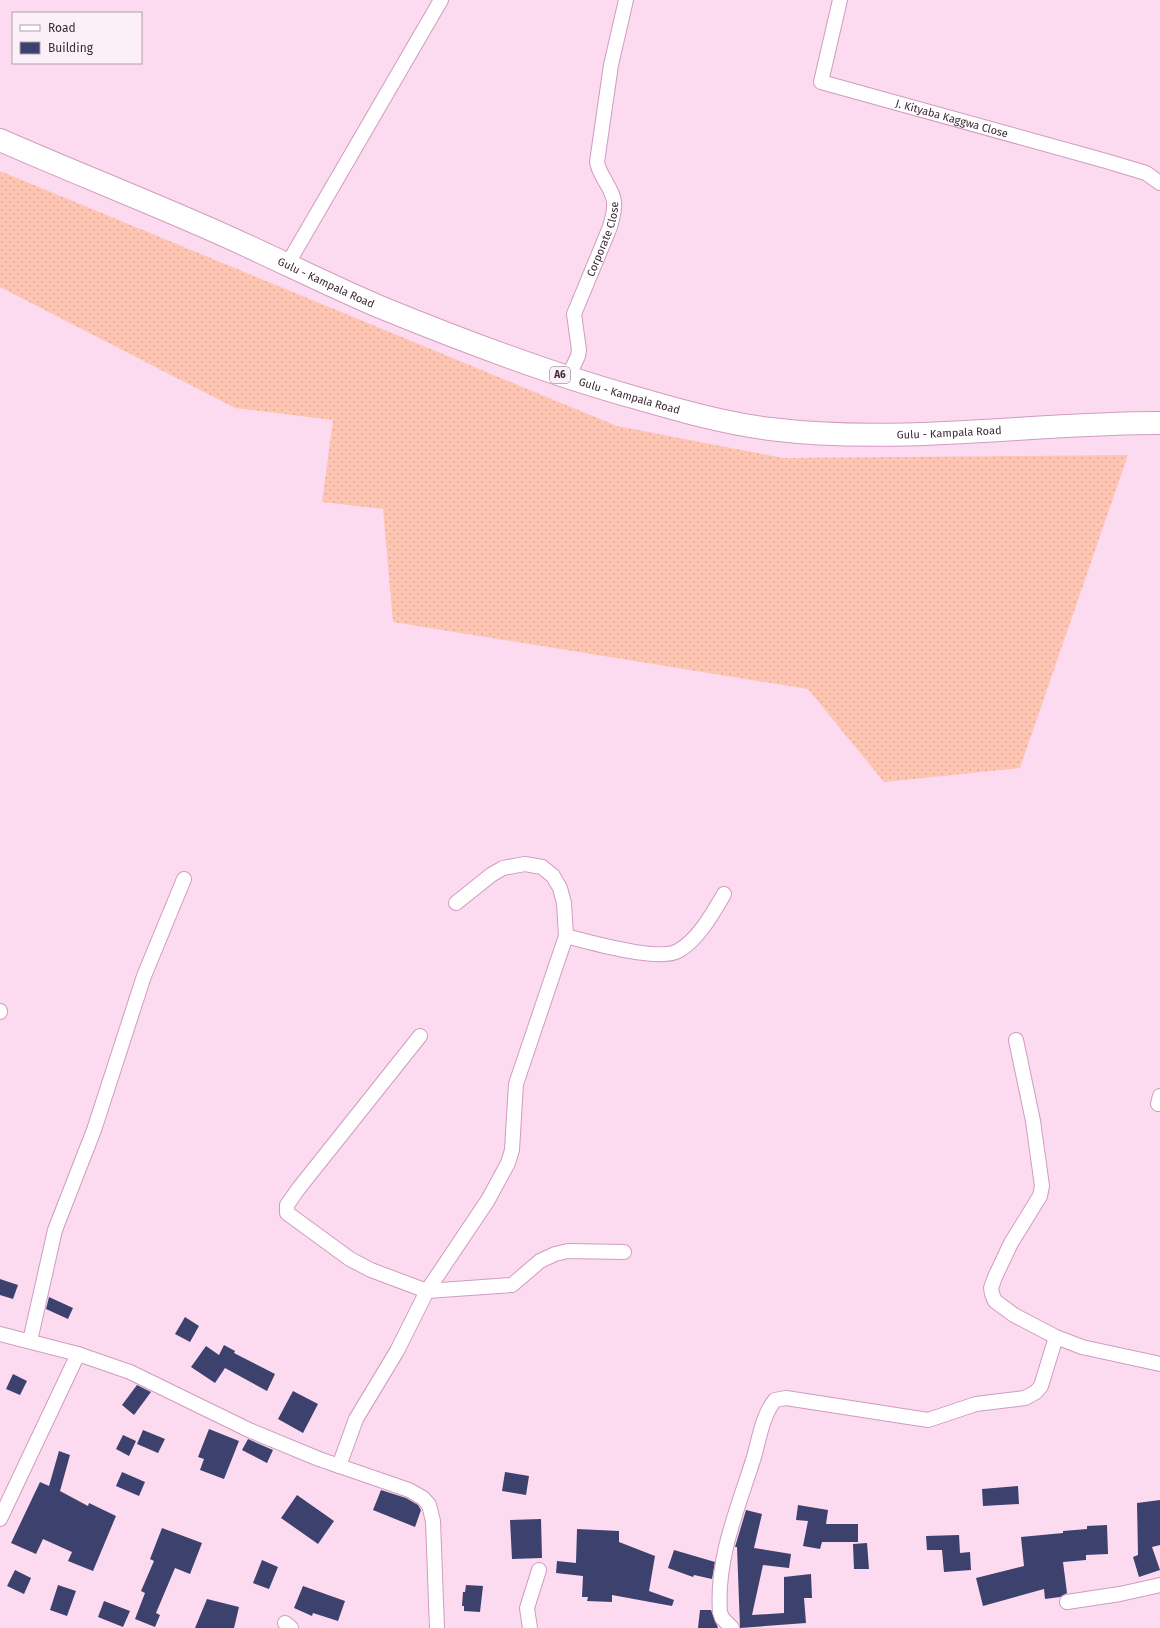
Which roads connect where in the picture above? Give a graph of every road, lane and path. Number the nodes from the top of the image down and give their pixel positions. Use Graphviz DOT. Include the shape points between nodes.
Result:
graph roads {
  1 [pos="441,0"];
  2 [pos="626,0"];
  3 [pos="840,0"];
  4 [pos="0,140"];
  5 [pos="1160,183"];
  6 [pos="287,265"];
  7 [pos="560,375"];
  8 [pos="1160,423"];
  9 [pos="184,879"];
  10 [pos="724,894"];
  11 [pos="456,903"];
  12 [pos="566,936"];
  13 [pos="420,1036"];
  14 [pos="1016,1040"];
  15 [pos="1160,1096"];
  16 [pos="1160,1104"];
  17 [pos="624,1252"];
  18 [pos="427,1291"];
  19 [pos="0,1334"];
  20 [pos="1056,1337"];
  21 [pos="30,1341"];
  22 [pos="78,1354"];
  23 [pos="1160,1364"];
  24 [pos="339,1466"];
  25 [pos="0,1519"];
  26 [pos="539,1570"];
  27 [pos="1160,1585"];
  28 [pos="1068,1602"];
  29 [pos="437,1628"];
  30 [pos="530,1628"];
  31 [pos="732,1628"];
  1 -- 6 [label="street"];
  2 -- 7 [label="street, Corporate Close" via="611,65 597,162 614,201 613,214 574,314 578,356 570,373"];
  3 -- 5 [label="street, J. Kityaba Kaggwa Close" via="821,82 1106,161 1146,173"];
  4 -- 6 [label="main road, Gulu - Kampala Road / A6" via="196,223"];
  6 -- 7 [label="main road, Gulu - Kampala Road / A6" via="380,307"];
  7 -- 8 [label="main road, Gulu - Kampala Road / A6" via="712,419 769,429 822,434"];
  9 -- 21 [label="street" via="144,976 94,1130 55,1230"];
  10 -- 12 [label="street" via="709,921 684,946 669,954 601,945"];
  11 -- 12 [label="street" via="503,868 525,864 542,867 553,876 560,888 564,903"];
  12 -- 18 [label="street" via="516,1084 512,1150 508,1163 488,1200"];
  13 -- 18 [label="street" via="299,1188 286,1208 290,1216 350,1259 371,1270"];
  14 -- 20 [label="street" via="1033,1121 1042,1186 1040,1196 1011,1243 995,1277 992,1294 995,1301 1014,1316"];
  15 -- 16 [label="street"];
  17 -- 18 [label="street" via="568,1251 540,1261 512,1285"];
  18 -- 24 [label="street" via="397,1351 356,1419"];
  19 -- 21 [label="street"];
  20 -- 23 [label="street" via="1082,1347"];
  20 -- 31 [label="street" via="1041,1386 1036,1392 1025,1398 976,1404 928,1420 786,1398 775,1400 763,1428 728,1536 721,1569 720,1612"];
  21 -- 22 [label="street"];
  22 -- 24 [label="street" via="130,1372 249,1430"];
  22 -- 25 [label="street"];
  24 -- 29 [label="street" via="410,1490 423,1498 428,1505 433,1521"];
  26 -- 30 [label="street" via="527,1608"];
  27 -- 28 [label="street"];
}
